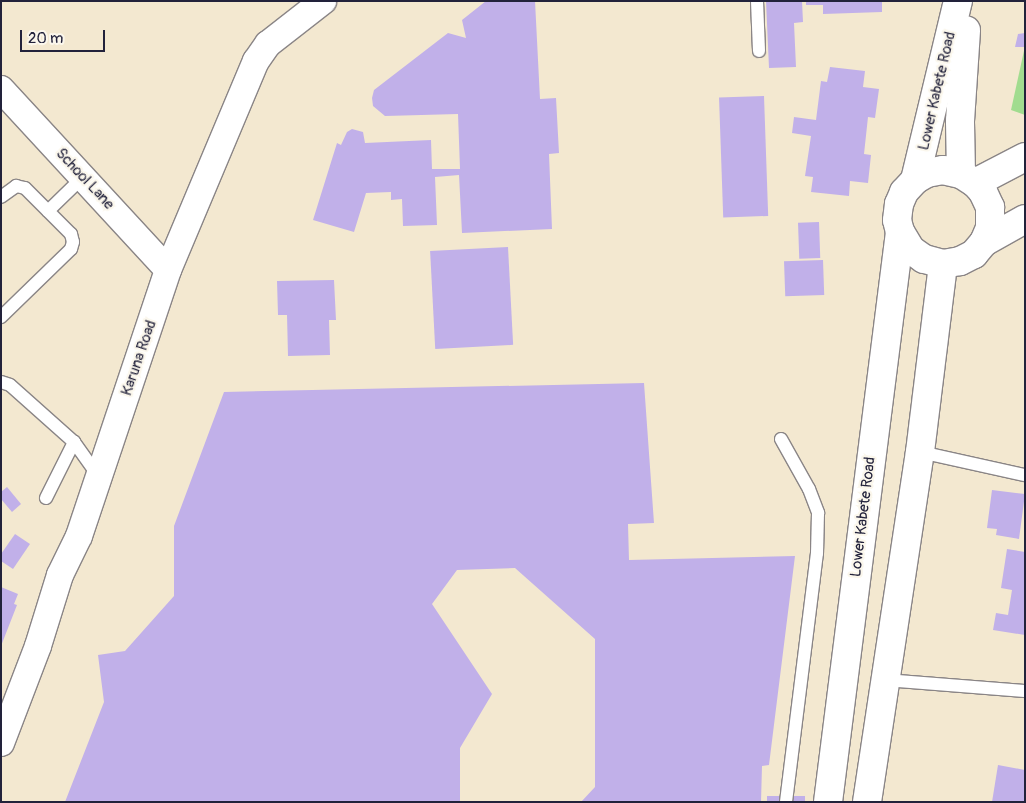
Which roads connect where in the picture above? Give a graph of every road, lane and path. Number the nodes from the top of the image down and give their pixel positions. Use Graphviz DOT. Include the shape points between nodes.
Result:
graph roads {
  1 [pos="324,1"];
  2 [pos="757,1"];
  3 [pos="958,1"];
  4 [pos="970,1"];
  5 [pos="759,51"];
  6 [pos="1,89"];
  7 [pos="1025,157"];
  8 [pos="83,177"];
  9 [pos="968,178"];
  10 [pos="915,180"];
  11 [pos="1,197"];
  12 [pos="48,211"];
  13 [pos="1025,219"];
  14 [pos="900,232"];
  15 [pos="984,242"];
  16 [pos="944,264"];
  17 [pos="168,270"];
  18 [pos="1,318"];
  19 [pos="1,382"];
  20 [pos="781,439"];
  21 [pos="74,442"];
  22 [pos="920,452"];
  23 [pos="1025,475"];
  24 [pos="99,477"];
  25 [pos="46,498"];
  26 [pos="885,680"];
  27 [pos="1025,690"];
  28 [pos="1,743"];
  29 [pos="786,802"];
  30 [pos="828,802"];
  31 [pos="867,802"];
  1 -- 17 [label="street, Karuna Road" via="268,44 256,60"];
  2 -- 5 [label="lane"];
  3 -- 10 [label="main road, Lower Kabete Road"];
  4 -- 9 [label="main road, Lower Kabete Road" via="962,70"];
  6 -- 8 [label="street, School Lane"];
  7 -- 9 [label="main road"];
  8 -- 12 [label="lane"];
  8 -- 17 [label="street, School Lane"];
  9 -- 10 [label="main road, Lower Kabete Road" via="943,170 927,173"];
  9 -- 15 [label="main road" via="983,192 990,207 990,228"];
  10 -- 14 [label="main road, Lower Kabete Road" via="899,204 897,220"];
  11 -- 12 [label="lane" via="16,186 25,188"];
  12 -- 18 [label="lane" via="71,234 74,242 71,249"];
  13 -- 15 [label="main road"];
  14 -- 16 [label="main road" via="911,250 924,259"];
  14 -- 30 [label="main road, Lower Kabete Road"];
  15 -- 16 [label="main road" via="967,258"];
  16 -- 22 [label="main road"];
  17 -- 24 [label="street, Karuna Road"];
  19 -- 21 [label="lane" via="10,385"];
  20 -- 29 [label="lane" via="809,489 818,513 817,553"];
  21 -- 24 [label="lane"];
  21 -- 25 [label="lane"];
  22 -- 23 [label="lane"];
  22 -- 26 [label="main road"];
  24 -- 28 [label="street, Karuna Road" via="79,536 60,575 38,646"];
  26 -- 27 [label="lane"];
  26 -- 31 [label="main road"];
}
